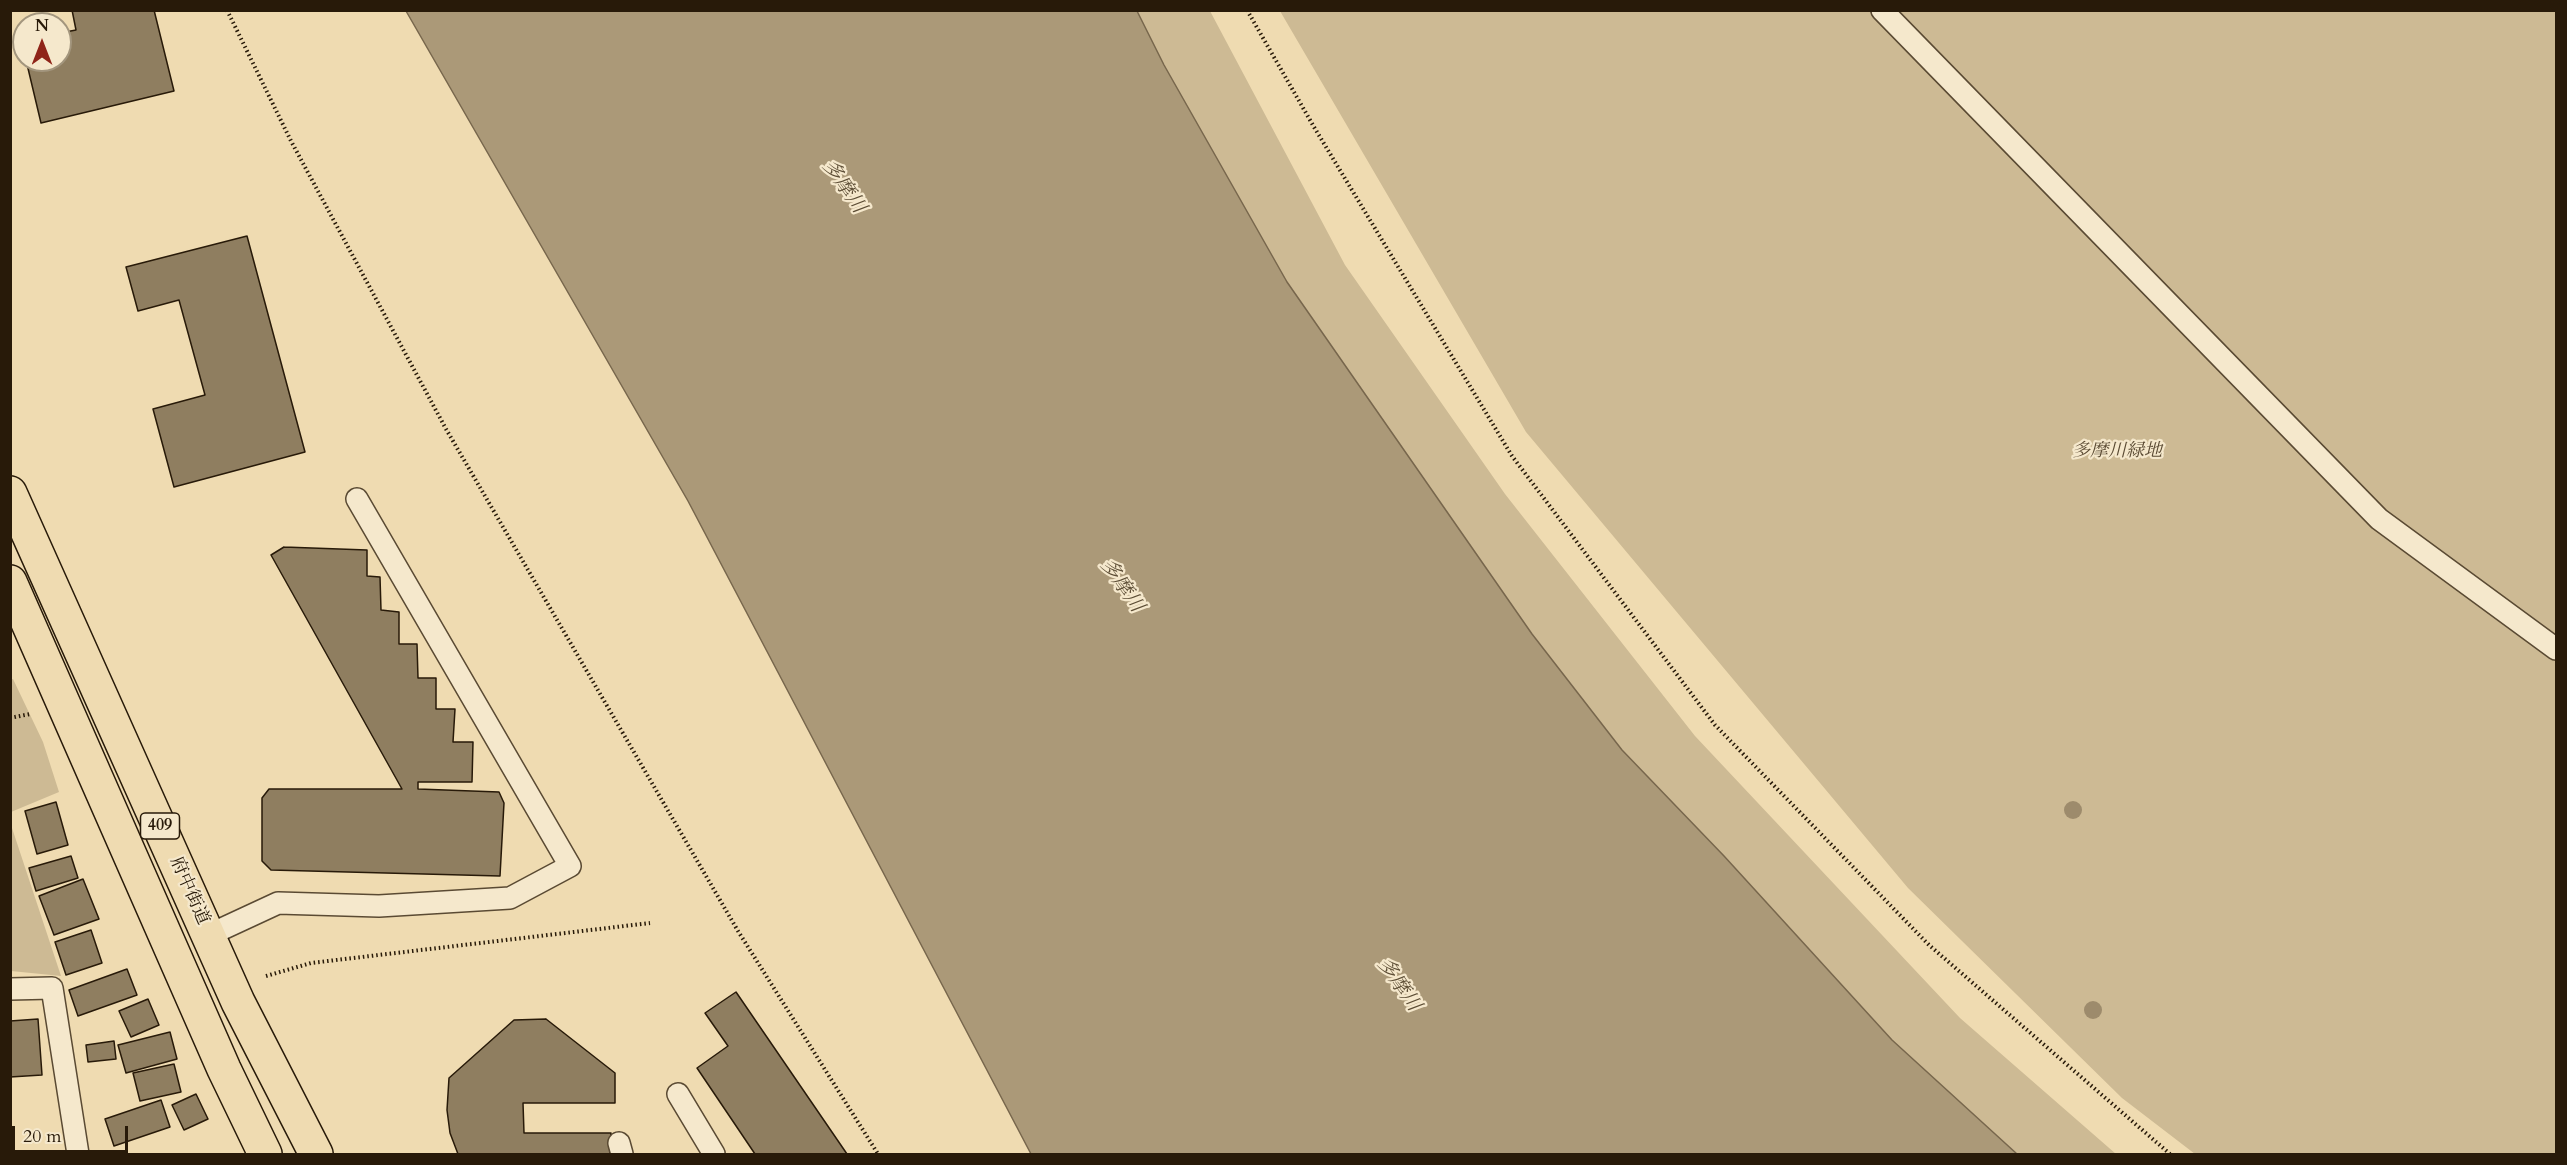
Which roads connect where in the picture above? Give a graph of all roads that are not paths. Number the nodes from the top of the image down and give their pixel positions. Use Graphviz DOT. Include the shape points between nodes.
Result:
graph roads {
  1 [pos="1882,10"];
  2 [pos="10,493"];
  3 [pos="357,500"];
  4 [pos="10,582"];
  5 [pos="2556,649"];
  6 [pos="209,935"];
  7 [pos="10,989"];
  8 [pos="678,1094"];
  9 [pos="78,1155"];
  10 [pos="265,1155"];
  11 [pos="316,1155"];
  12 [pos="714,1155"];
  1 -- 5 [label="lane" via="2379,519"];
  2 -- 6 [label="highway, 府中街道 / 409"];
  3 -- 6 [label="lane" via="570,866 510,898 379,906 278,903"];
  4 -- 10 [label="highway, 409"];
  6 -- 11 [label="highway, 府中街道 / 409" via="238,1002"];
  7 -- 9 [label="lane" via="52,988"];
  8 -- 12 [label="lane"];
}
